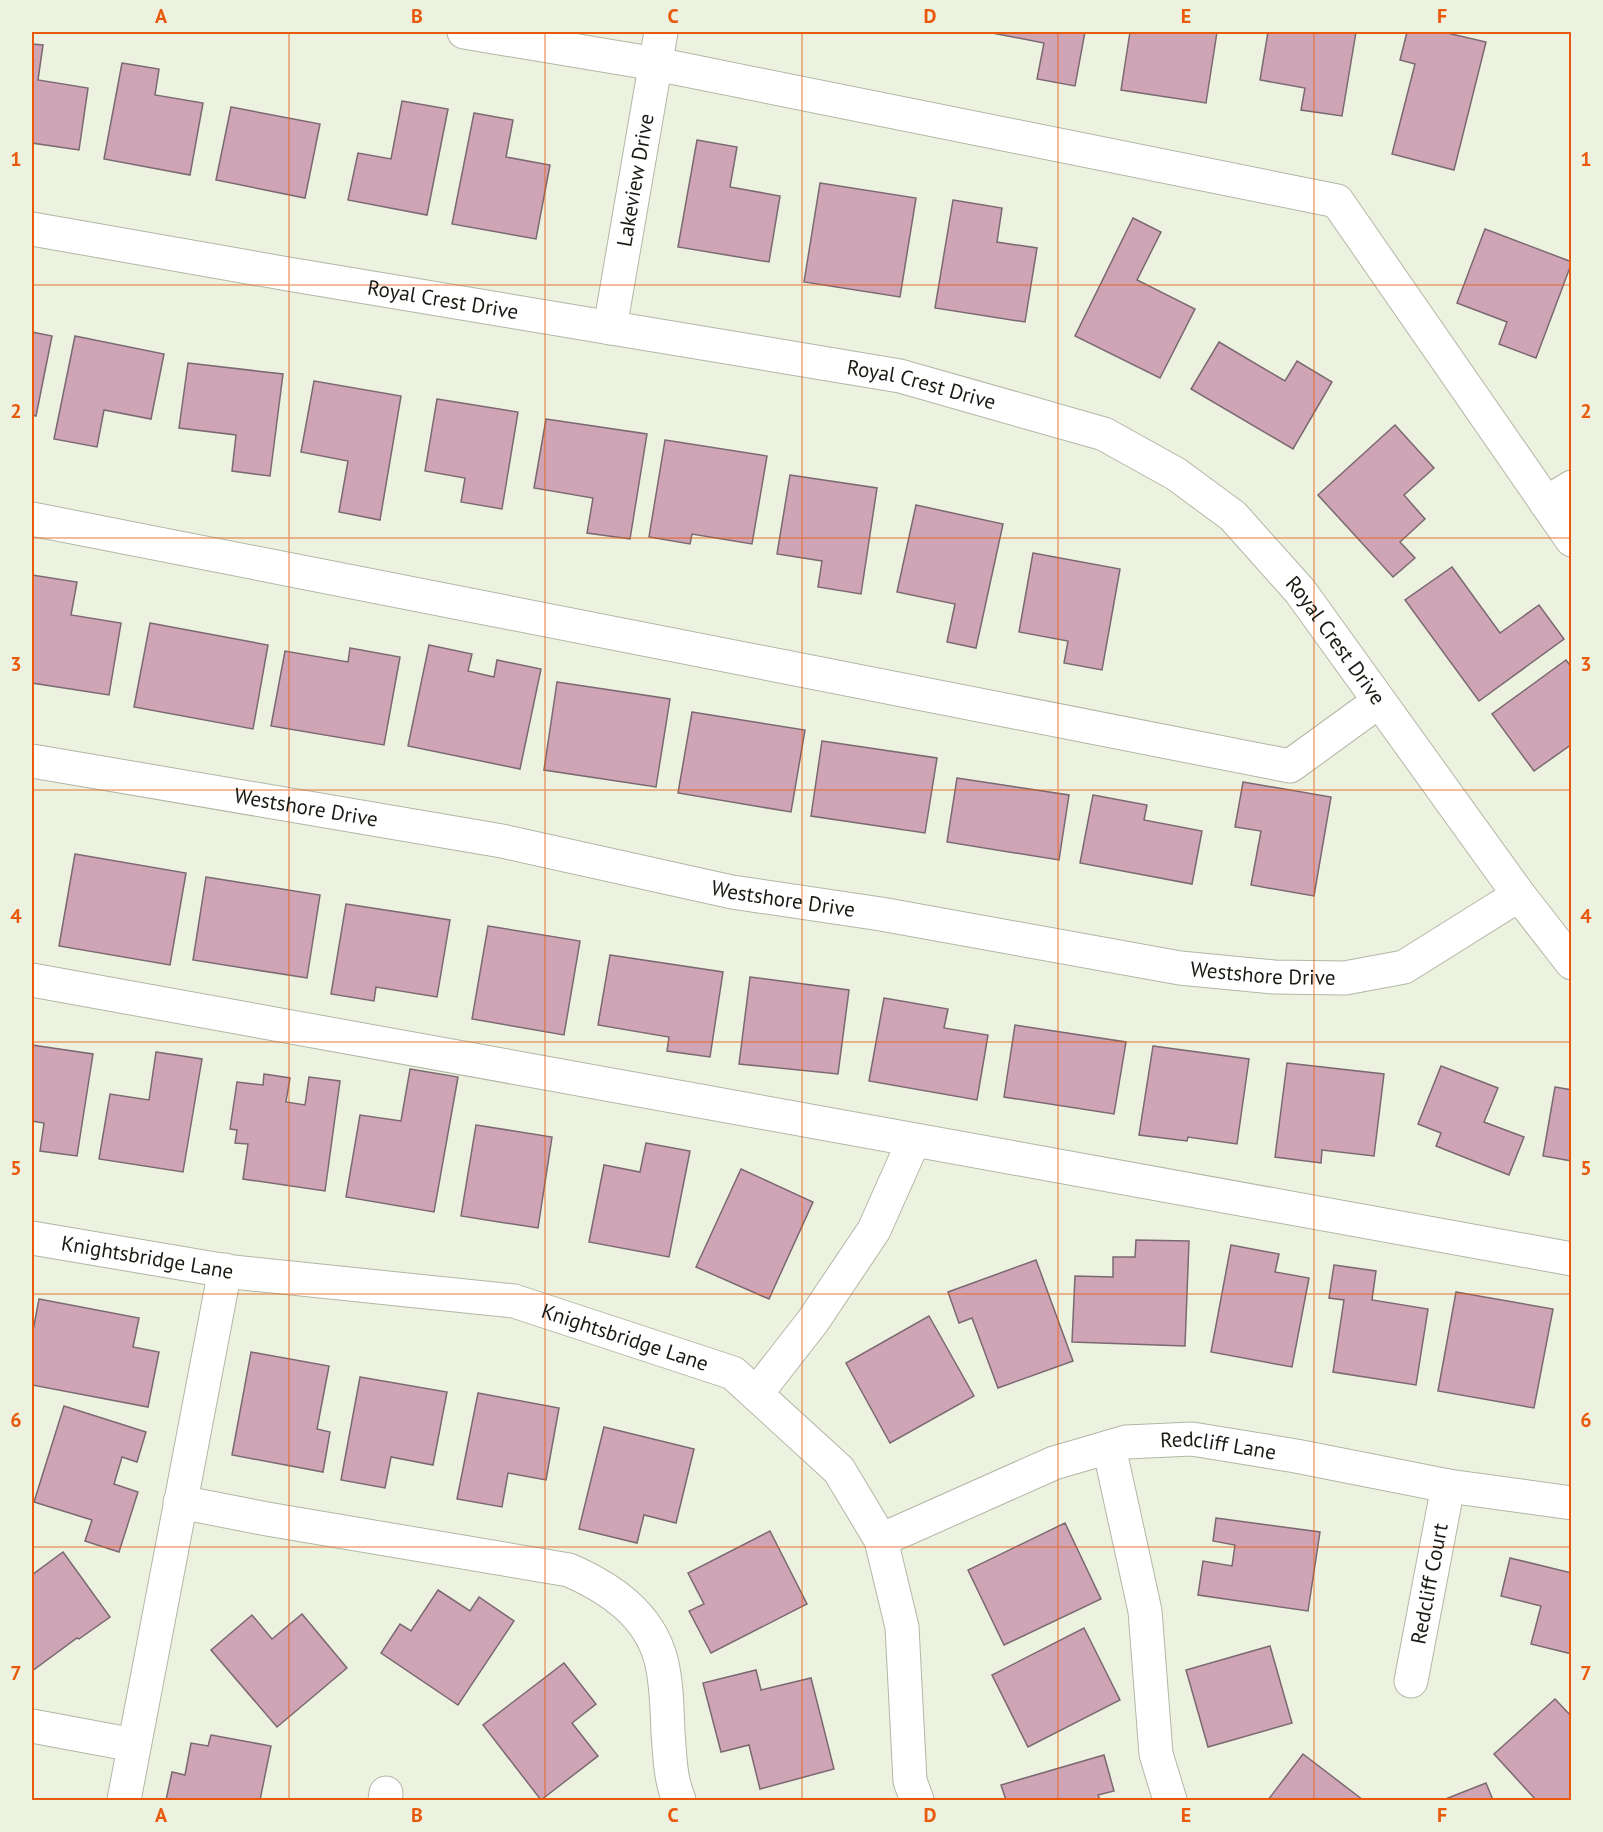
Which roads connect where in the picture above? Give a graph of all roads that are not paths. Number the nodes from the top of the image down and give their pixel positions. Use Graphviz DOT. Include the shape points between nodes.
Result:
graph roads {
  1 [pos="464,32"];
  2 [pos="662,32"];
  3 [pos="656,64"];
  4 [pos="32,229"];
  5 [pos="610,328"];
  6 [pos="1559,495"];
  7 [pos="32,519"];
  8 [pos="1572,540"];
  9 [pos="1378,702"];
  10 [pos="32,760"];
  11 [pos="1520,895"];
  12 [pos="1572,963"];
  13 [pos="32,980"];
  14 [pos="914,1140"];
  15 [pos="32,1238"];
  16 [pos="1572,1259"];
  17 [pos="225,1270"];
  18 [pos="756,1394"];
  19 [pos="1108,1447"];
  20 [pos="1448,1486"];
  21 [pos="180,1502"];
  22 [pos="1572,1503"];
  23 [pos="881,1540"];
  24 [pos="1411,1681"];
  25 [pos="32,1726"];
  26 [pos="134,1744"];
  27 [pos="124,1800"];
  28 [pos="679,1800"];
  29 [pos="916,1800"];
  30 [pos="1170,1800"];
  1 -- 3 [label="street"];
  2 -- 3 [label="street, Lakeview Drive"];
  3 -- 5 [label="street, Lakeview Drive"];
  3 -- 6 [label="street" via="1337,201"];
  4 -- 5 [label="street, Royal Crest Drive"];
  5 -- 9 [label="street, Royal Crest Drive" via="900,376 1104,434 1176,474 1233,516 1300,591"];
  6 -- 8 [label="street"];
  7 -- 9 [label="street" via="1290,766"];
  9 -- 11 [label="street, Royal Crest Drive"];
  10 -- 11 [label="street, Westshore Drive" via="502,841 732,892 1216,972 1345,978 1404,967"];
  11 -- 12 [label="street, Royal Crest Drive"];
  13 -- 14 [label="street"];
  14 -- 16 [label="street"];
  14 -- 18 [label="street" via="874,1230 813,1321"];
  15 -- 17 [label="street, Knightsbridge Lane"];
  17 -- 18 [label="street, Knightsbridge Lane" via="513,1301 733,1373"];
  17 -- 21 [label="street"];
  18 -- 23 [label="street, Knightsbridge Lane" via="839,1470"];
  19 -- 20 [label="street, Redcliff Lane" via="1126,1442 1192,1439"];
  19 -- 23 [label="street, Redcliff Lane" via="1054,1463"];
  19 -- 30 [label="street" via="1145,1611 1156,1754"];
  20 -- 22 [label="street, Redcliff Lane"];
  20 -- 24 [label="street, Redcliff Court"];
  21 -- 26 [label="street"];
  21 -- 28 [label="street" via="569,1570 616,1594 652,1636 661,1660 671,1772"];
  23 -- 29 [label="street, Knightsbridge Lane" via="902,1627 910,1781"];
  25 -- 26 [label="street"];
  26 -- 27 [label="street"];
}
